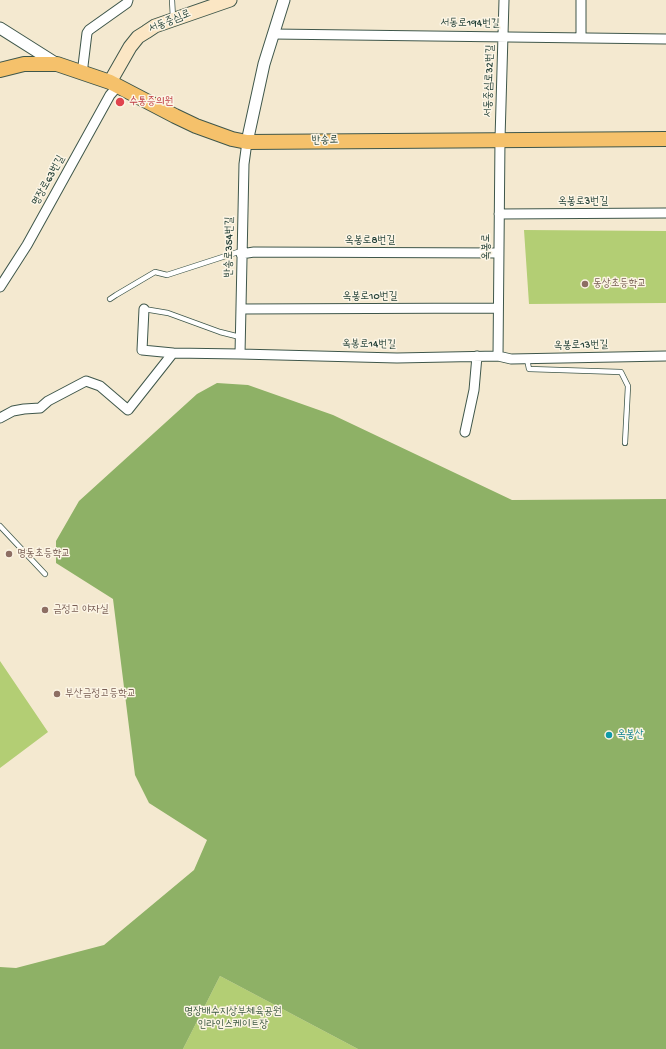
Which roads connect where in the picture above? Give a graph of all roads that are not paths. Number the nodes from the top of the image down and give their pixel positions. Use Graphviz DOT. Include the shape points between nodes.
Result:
graph roads {
  1 [pos="128,0"];
  2 [pos="172,0"];
  3 [pos="230,0"];
  4 [pos="284,0"];
  5 [pos="504,0"];
  6 [pos="581,0"];
  7 [pos="173,20"];
  8 [pos="0,28"];
  9 [pos="273,34"];
  10 [pos="503,37"];
  11 [pos="581,38"];
  12 [pos="666,39"];
  13 [pos="57,64"];
  14 [pos="0,70"];
  15 [pos="82,74"];
  16 [pos="114,84"];
  17 [pos="500,139"];
  18 [pos="666,139"];
  19 [pos="247,142"];
  20 [pos="666,213"];
  21 [pos="499,214"];
  22 [pos="499,253"];
  23 [pos="241,254"];
  24 [pos="0,287"];
  25 [pos="110,299"];
  26 [pos="498,308"];
  27 [pos="144,309"];
  28 [pos="241,309"];
  29 [pos="240,338"];
  30 [pos="173,353"];
  31 [pos="240,354"];
  32 [pos="477,356"];
  33 [pos="498,356"];
  34 [pos="666,356"];
  35 [pos="527,359"];
  36 [pos="0,418"];
  37 [pos="465,432"];
  38 [pos="625,443"];
  39 [pos="0,526"];
  40 [pos="45,574"];
  1 -- 15 [label="street" via="89,30"];
  2 -- 7 [label="lane"];
  3 -- 7 [label="main road, 서동중심로"];
  4 -- 9 [label="street"];
  5 -- 10 [label="street, 서동중심로32번길"];
  6 -- 11 [label="street"];
  7 -- 16 [label="main road, 서동중심로" via="155,26 138,37 125,55"];
  8 -- 13 [label="street"];
  9 -- 10 [label="street, 서동로194번길"];
  9 -- 19 [label="street"];
  10 -- 11 [label="street, 서동로194번길"];
  10 -- 17 [label="street, 서동중심로32번길"];
  11 -- 12 [label="street, 서동로194번길"];
  13 -- 14 [label="main road, 반송로" via="24,64"];
  13 -- 15 [label="main road, 반송로"];
  15 -- 16 [label="main road, 반송로"];
  16 -- 19 [label="main road, 반송로" via="196,126"];
  16 -- 24 [label="street, 명장로63번길" via="27,245"];
  17 -- 18 [label="main road, 반송로"];
  17 -- 19 [label="main road, 반송로"];
  17 -- 21 [label="street, 옥봉로"];
  19 -- 23 [label="street, 반송로354번길"];
  20 -- 21 [label="street, 옥봉로3번길"];
  21 -- 22 [label="street, 옥봉로"];
  22 -- 23 [label="street, 옥봉로8번길"];
  22 -- 26 [label="street, 옥봉로"];
  23 -- 25 [label="lane" via="238,252 167,275 155,272"];
  23 -- 28 [label="street, 반송로354번길"];
  26 -- 28 [label="street, 옥봉로10번길"];
  26 -- 33 [label="street, 옥봉로"];
  27 -- 29 [label="lane" via="168,313"];
  27 -- 30 [label="street, 옥봉로14번길" via="142,350"];
  28 -- 29 [label="street, 반송로354번길"];
  29 -- 31 [label="street, 반송로354번길"];
  30 -- 31 [label="street, 옥봉로14번길"];
  30 -- 36 [label="street" via="128,410 100,386 86,381 40,408 14,411"];
  31 -- 32 [label="street, 옥봉로14번길" via="397,358"];
  32 -- 33 [label="street, 옥봉로14번길"];
  32 -- 37 [label="street" via="474,390"];
  33 -- 35 [label="street, 옥봉로13번길"];
  34 -- 35 [label="street, 옥봉로13번길"];
  35 -- 38 [label="lane" via="529,369 621,372 628,386"];
  39 -- 40 [label="lane"];
}
